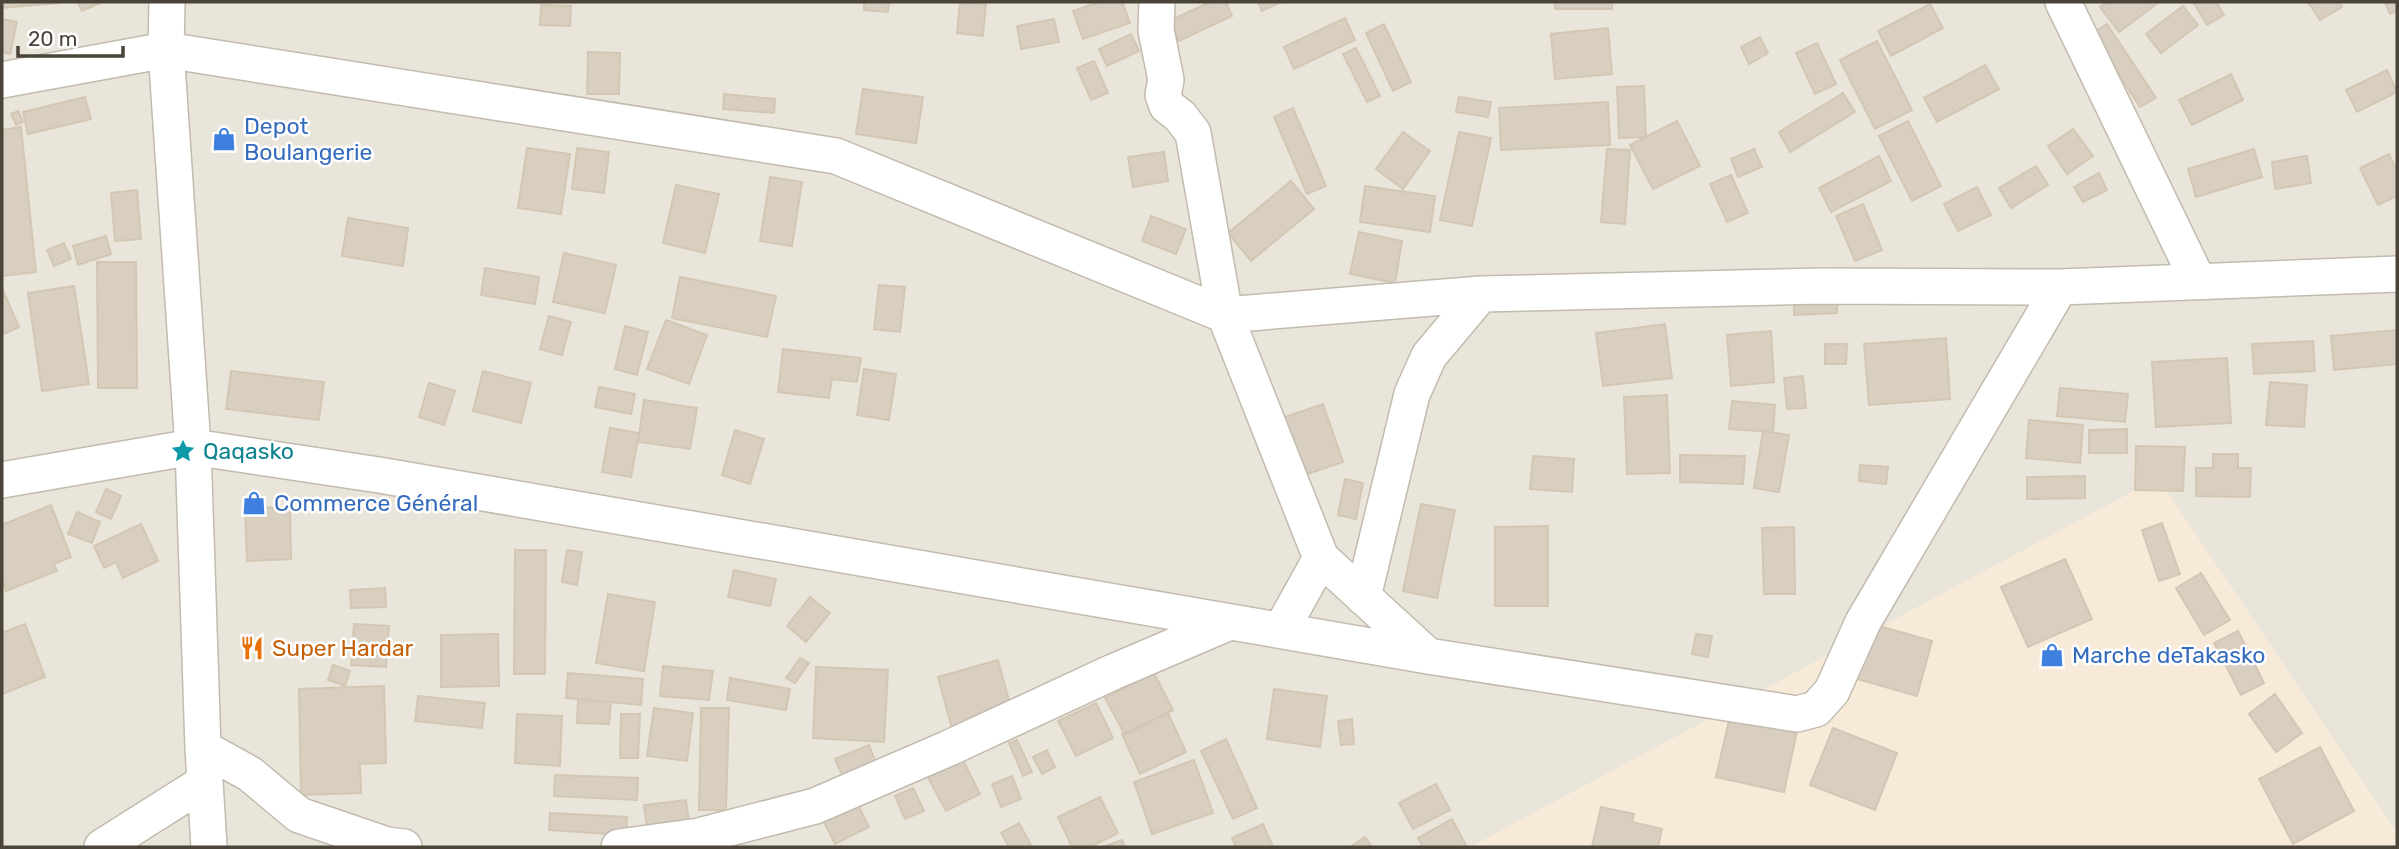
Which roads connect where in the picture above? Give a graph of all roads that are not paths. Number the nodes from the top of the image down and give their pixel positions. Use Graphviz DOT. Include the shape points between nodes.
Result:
graph roads {
  1 [pos="167,2"];
  2 [pos="1157,2"];
  3 [pos="2063,2"];
  4 [pos="166,50"];
  5 [pos="2,80"];
  6 [pos="2397,274"];
  7 [pos="2198,281"];
  8 [pos="2060,287"];
  9 [pos="1481,294"];
  10 [pos="1225,315"];
  11 [pos="193,447"];
  12 [pos="2,480"];
  13 [pos="1321,558"];
  14 [pos="1363,597"];
  15 [pos="1230,622"];
  16 [pos="1281,630"];
  17 [pos="1428,656"];
  18 [pos="203,748"];
  19 [pos="205,782"];
  20 [pos="393,846"];
  21 [pos="102,847"];
  22 [pos="209,847"];
  23 [pos="619,847"];
  1 -- 4 [label="street"];
  2 -- 10 [label="street" via="1156,38 1166,80 1163,95 1167,107 1193,132"];
  3 -- 7 [label="street"];
  4 -- 5 [label="street"];
  4 -- 10 [label="street" via="836,156"];
  4 -- 11 [label="street"];
  6 -- 7 [label="street"];
  7 -- 8 [label="street"];
  8 -- 9 [label="street" via="1821,286"];
  8 -- 17 [label="street" via="1863,622 1832,691 1816,709 1797,714"];
  9 -- 10 [label="street"];
  9 -- 14 [label="street" via="1429,356 1412,394"];
  10 -- 13 [label="street"];
  11 -- 12 [label="street"];
  11 -- 15 [label="street"];
  11 -- 18 [label="street"];
  13 -- 14 [label="street"];
  13 -- 16 [label="street"];
  14 -- 17 [label="street"];
  15 -- 16 [label="street"];
  15 -- 23 [label="street" via="815,806 699,836"];
  16 -- 17 [label="street"];
  18 -- 19 [label="street"];
  18 -- 20 [label="street" via="250,774 299,815"];
  19 -- 21 [label="street"];
  19 -- 22 [label="street"];
}
